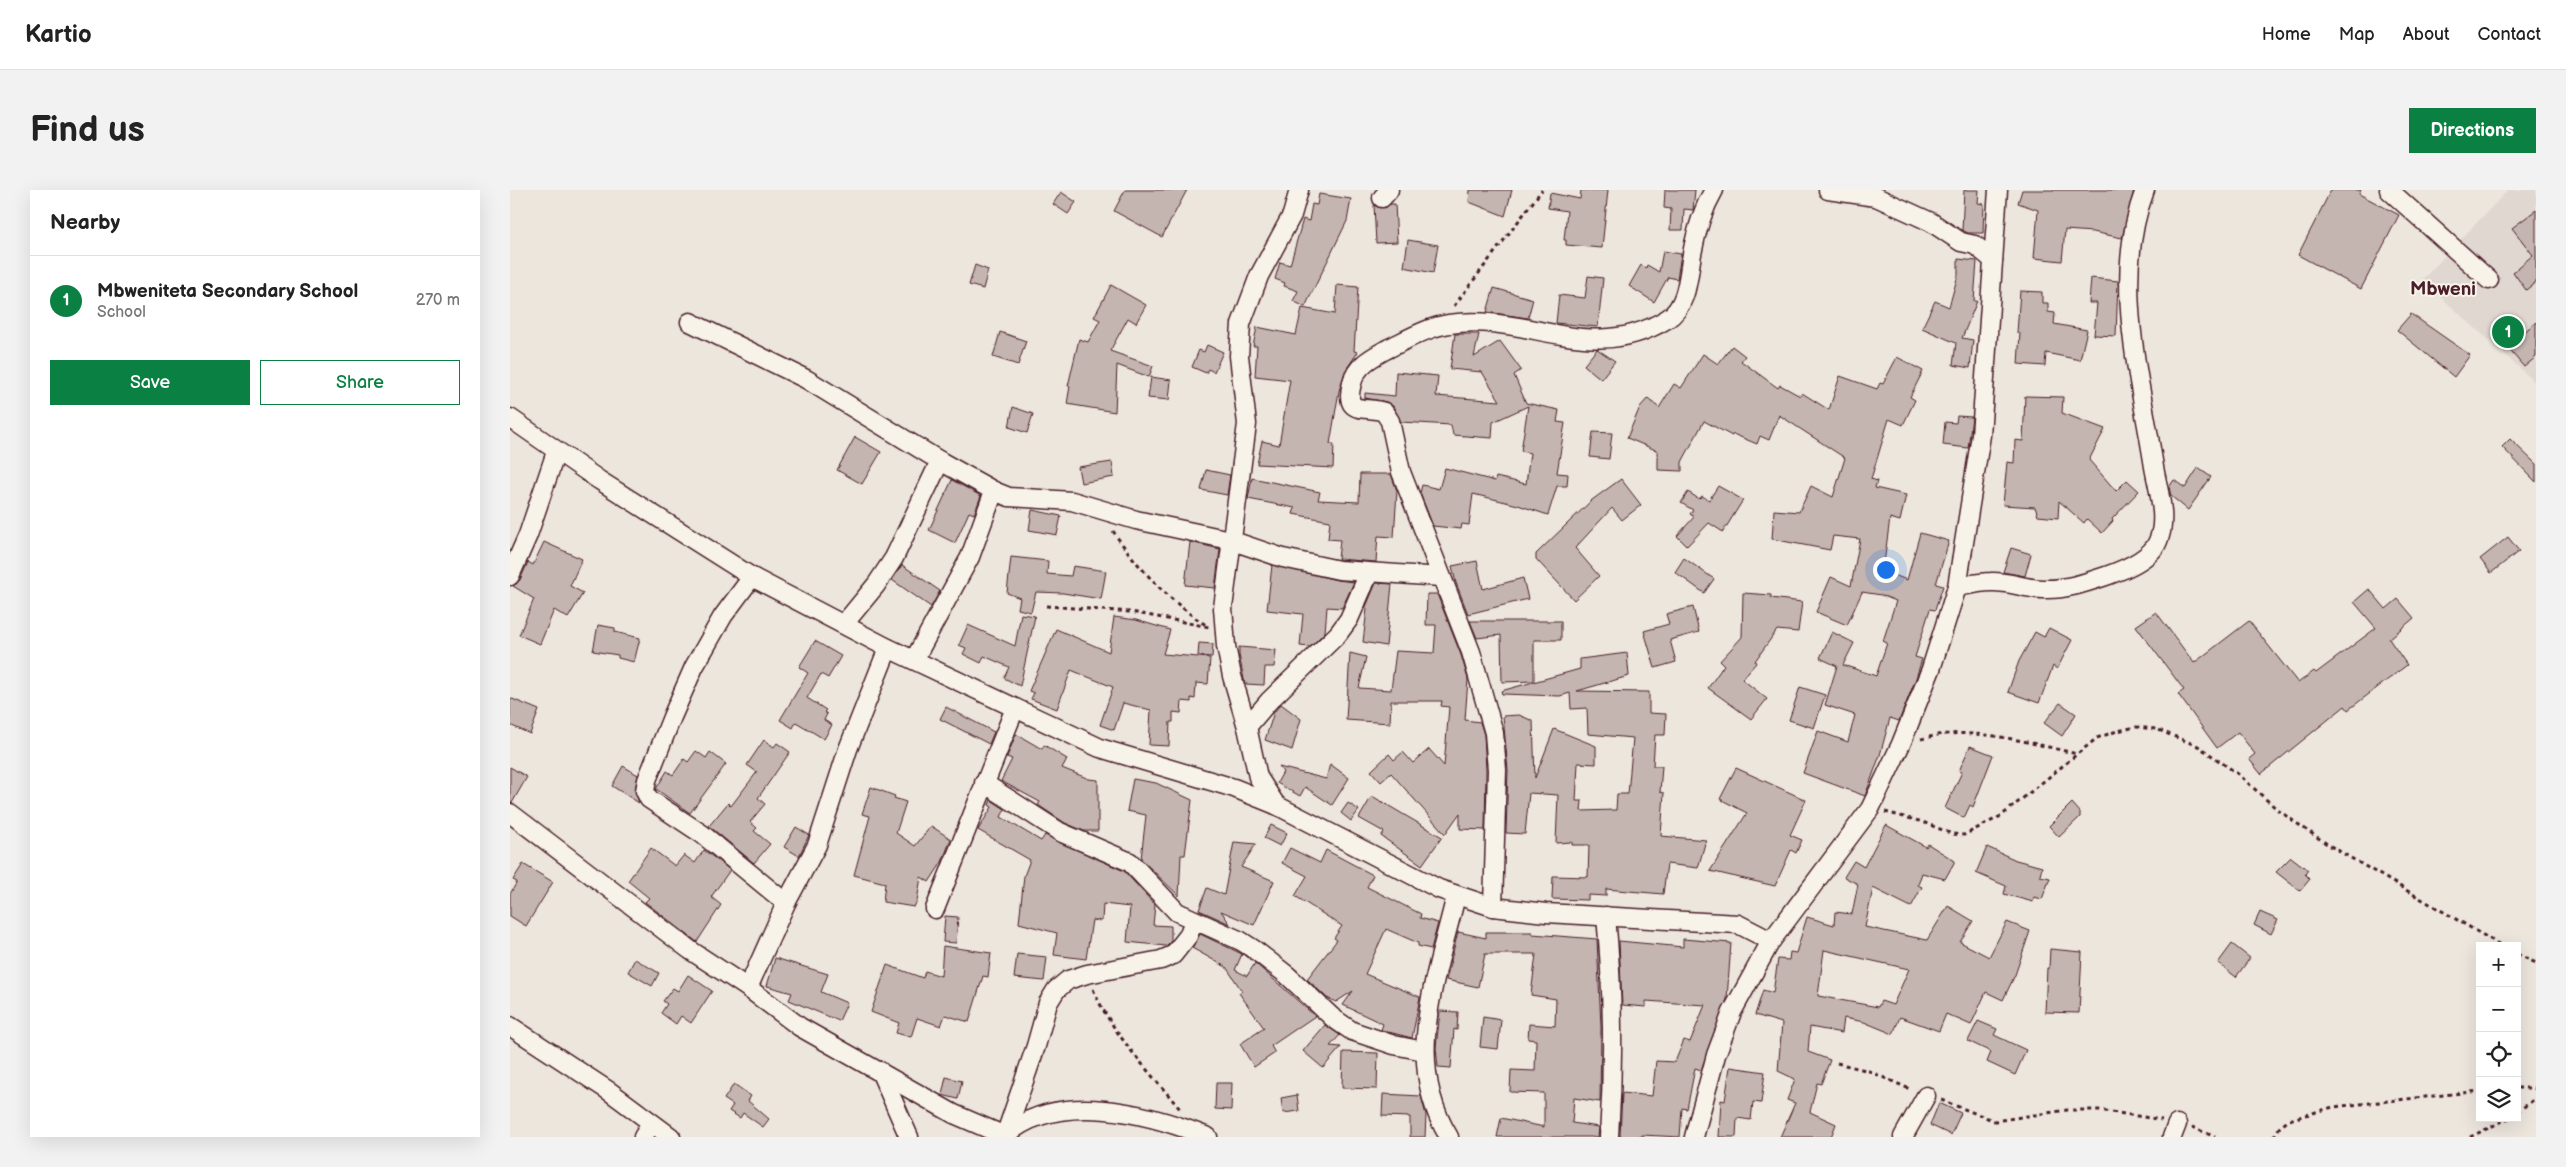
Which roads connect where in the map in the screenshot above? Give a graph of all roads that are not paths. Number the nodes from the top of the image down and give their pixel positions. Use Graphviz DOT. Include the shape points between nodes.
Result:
graph roads {
  1 [pos="1299,190"];
  2 [pos="1714,190"];
  3 [pos="1828,190"];
  4 [pos="1998,190"];
  5 [pos="2145,190"];
  6 [pos="2389,190"];
  7 [pos="1993,260"];
  8 [pos="2489,280"];
  9 [pos="690,322"];
  10 [pos="510,418"];
  11 [pos="556,452"];
  12 [pos="940,460"];
  13 [pos="994,491"];
  14 [pos="1230,540"];
  15 [pos="1369,573"];
  16 [pos="510,576"];
  17 [pos="752,577"];
  18 [pos="1442,577"];
  19 [pos="1957,587"];
  20 [pos="844,624"];
  21 [pos="888,648"];
  22 [pos="914,660"];
  23 [pos="1015,708"];
  24 [pos="1247,727"];
  25 [pos="984,783"];
  26 [pos="1276,805"];
  27 [pos="510,813"];
  28 [pos="1456,896"];
  29 [pos="786,903"];
  30 [pos="1493,907"];
  31 [pos="935,909"];
  32 [pos="1606,916"];
  33 [pos="1194,922"];
  34 [pos="1771,941"];
  35 [pos="748,988"];
  36 [pos="510,1026"];
  37 [pos="1424,1051"];
  38 [pos="880,1072"];
  39 [pos="1926,1096"];
  40 [pos="647,1130"];
  41 [pos="1005,1136"];
  42 [pos="671,1137"];
  43 [pos="909,1137"];
  44 [pos="1208,1137"];
  45 [pos="1449,1137"];
  46 [pos="1609,1137"];
  47 [pos="1694,1137"];
  48 [pos="1903,1137"];
  1 -- 14 [label="street" via="1292,215 1259,276 1241,324 1239,356 1247,424"];
  2 -- 18 [label="street" via="1699,225 1680,306 1668,318 1610,340 1584,340 1510,326 1459,323 1438,326 1366,360 1354,374 1350,400 1357,409 1384,412 1390,421 1401,472"];
  3 -- 7 [label="street" via="1876,197 1931,222 1961,242 1975,244"];
  4 -- 7 [label="street"];
  5 -- 19 [label="street" via="2139,204 2130,252 2128,292 2141,393 2161,506 2162,527 2158,543 2144,558 2108,576 2068,588 2043,589 1992,581"];
  6 -- 8 [label="street"];
  7 -- 19 [label="street" via="1980,435"];
  9 -- 12 [label="street" via="806,379"];
  10 -- 11 [label="street"];
  11 -- 16 [label="street"];
  11 -- 17 [label="street"];
  12 -- 13 [label="street"];
  12 -- 20 [label="street" via="894,558"];
  13 -- 14 [label="street" via="1009,497 1072,501 1136,520"];
  13 -- 22 [label="street" via="970,557"];
  14 -- 15 [label="street" via="1312,565"];
  14 -- 24 [label="street" via="1223,608 1217,629"];
  15 -- 18 [label="street"];
  15 -- 24 [label="street" via="1349,619 1338,634"];
  17 -- 20 [label="street"];
  17 -- 29 [label="street" via="723,616 694,667 645,791 650,799 702,834"];
  18 -- 30 [label="street" via="1474,661 1496,746"];
  19 -- 34 [label="street" via="1931,669 1870,809"];
  20 -- 21 [label="street"];
  21 -- 22 [label="street"];
  21 -- 29 [label="street" via="848,749 817,845"];
  22 -- 23 [label="street"];
  23 -- 25 [label="street"];
  23 -- 26 [label="street" via="1100,748 1234,788"];
  24 -- 26 [label="street" via="1258,777"];
  25 -- 31 [label="street"];
  25 -- 33 [label="street" via="1060,832 1130,862 1161,898"];
  26 -- 28 [label="street"];
  27 -- 35 [label="street" via="682,945"];
  28 -- 30 [label="street"];
  28 -- 37 [label="street" via="1428,1013"];
  29 -- 35 [label="street"];
  30 -- 32 [label="street"];
  32 -- 34 [label="street" via="1738,924"];
  32 -- 46 [label="street" via="1613,1055"];
  33 -- 37 [label="street" via="1255,950 1352,1031"];
  33 -- 41 [label="street" via="1173,955 1087,974 1068,980 1056,990 1048,1003"];
  34 -- 47 [label="street" via="1732,1012 1716,1055"];
  35 -- 38 [label="street" via="800,1027"];
  36 -- 40 [label="street" via="609,1091"];
  37 -- 45 [label="street" via="1424,1067 1433,1103"];
  38 -- 41 [label="street" via="954,1114"];
  38 -- 43 [label="street"];
  39 -- 48 [label="street"];
  40 -- 42 [label="street"];
  41 -- 44 [label="street" via="1032,1117 1068,1110 1107,1111 1153,1118"];
}
